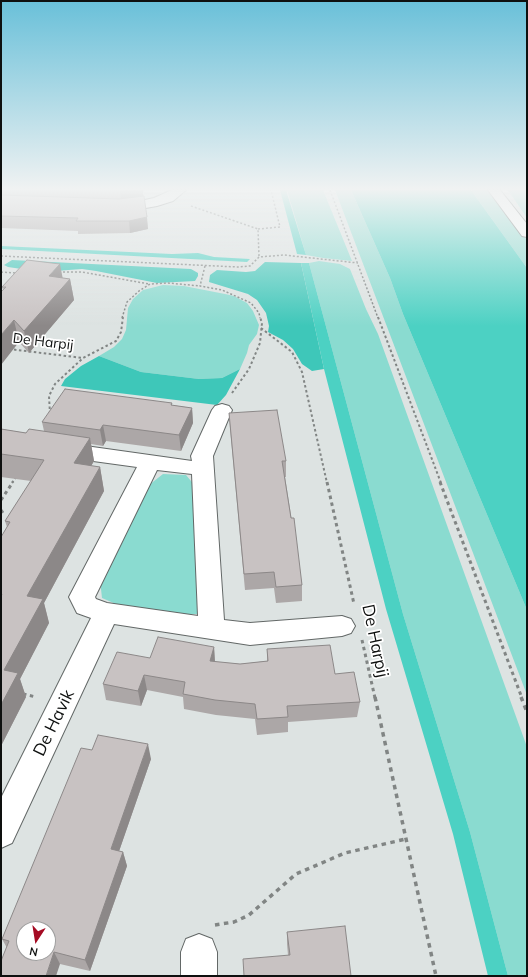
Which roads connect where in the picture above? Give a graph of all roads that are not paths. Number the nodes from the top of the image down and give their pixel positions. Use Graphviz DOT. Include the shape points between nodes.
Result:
graph roads {
  1 [pos="222,410"];
  2 [pos="41,438"];
  3 [pos="150,462"];
  4 [pos="203,469"];
  5 [pos="106,613"];
  6 [pos="353,625"];
  7 [pos="212,629"];
  8 [pos="1,832"];
  1 -- 4 [label="street" via="202,456"];
  2 -- 3 [label="street"];
  3 -- 4 [label="street"];
  3 -- 5 [label="street" via="82,597 86,606"];
  4 -- 7 [label="street"];
  5 -- 7 [label="street"];
  5 -- 8 [label="street, De Havik"];
  6 -- 7 [label="street" via="250,634"];
}
